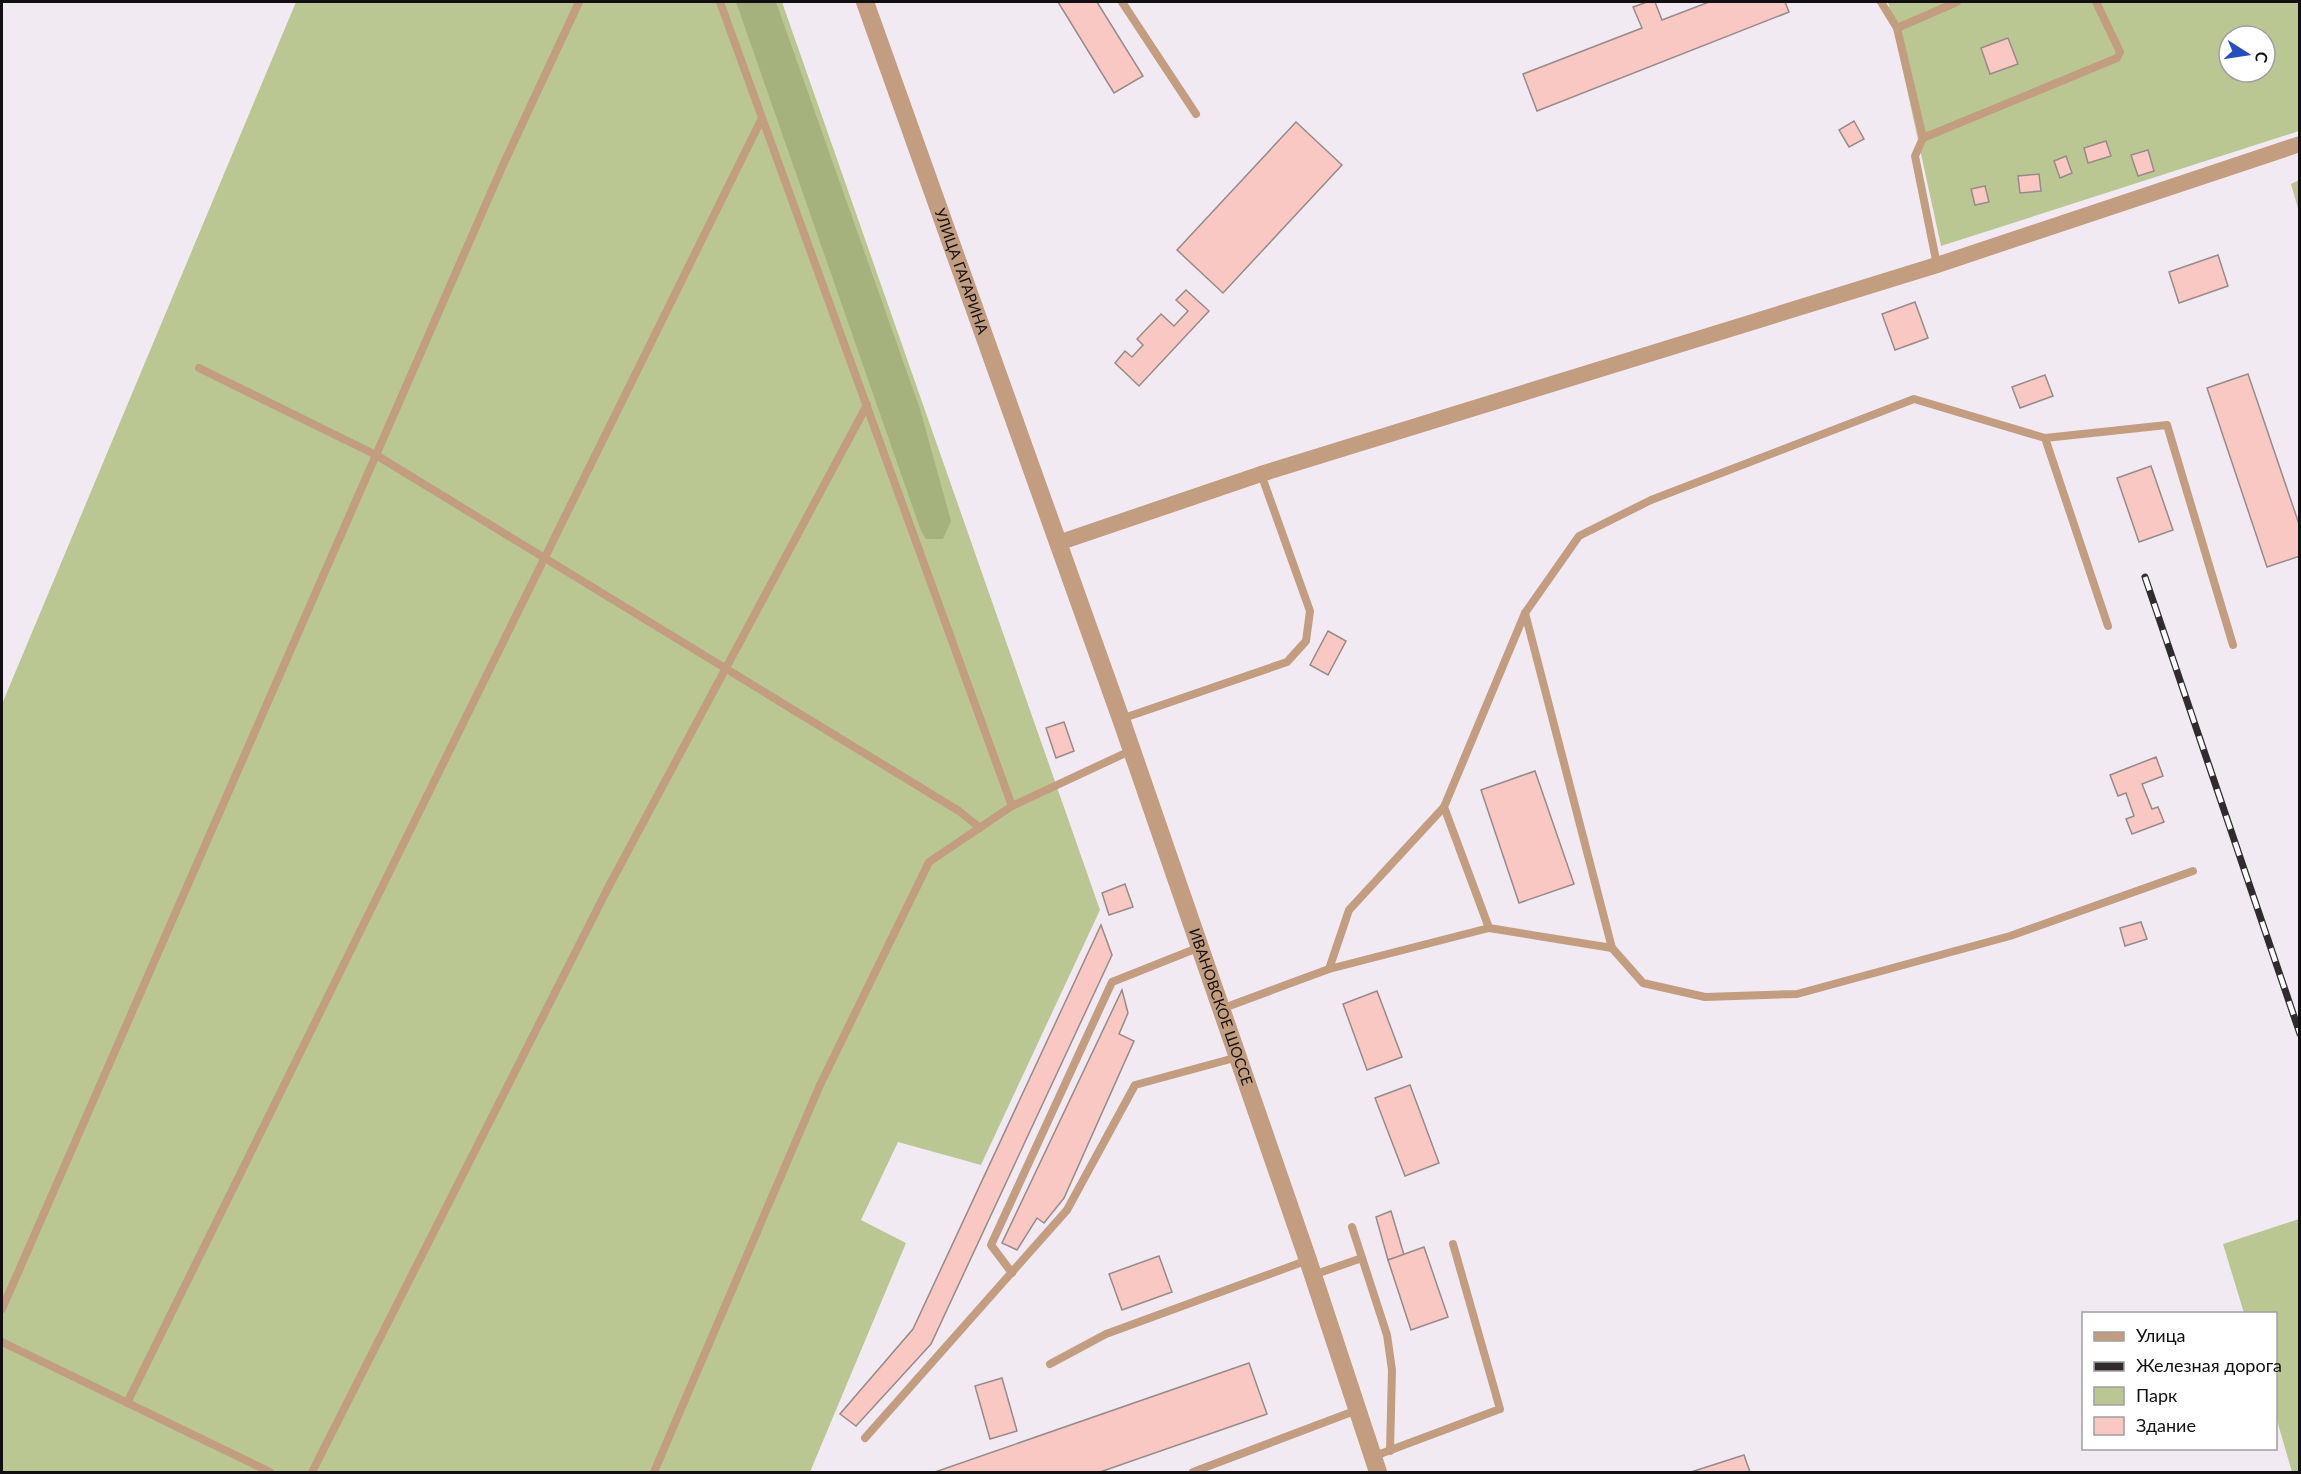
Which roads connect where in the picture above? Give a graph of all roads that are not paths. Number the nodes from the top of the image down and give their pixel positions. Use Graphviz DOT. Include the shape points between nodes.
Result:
graph roads {
  1 [pos="579,2"];
  2 [pos="720,2"];
  3 [pos="865,2"];
  4 [pos="1122,2"];
  5 [pos="1881,2"];
  6 [pos="1957,2"];
  7 [pos="2096,2"];
  8 [pos="1897,28"];
  9 [pos="1196,114"];
  10 [pos="762,118"];
  11 [pos="1923,138"];
  12 [pos="2300,144"];
  13 [pos="1937,265"];
  14 [pos="199,368"];
  15 [pos="867,405"];
  16 [pos="2045,438"];
  17 [pos="376,455"];
  18 [pos="1261,474"];
  19 [pos="1058,543"];
  20 [pos="544,558"];
  21 [pos="1525,613"];
  22 [pos="2108,626"];
  23 [pos="2233,645"];
  24 [pos="726,668"];
  25 [pos="1121,719"];
  26 [pos="1132,750"];
  27 [pos="1012,806"];
  28 [pos="1444,807"];
  29 [pos="980,828"];
  30 [pos="2193,871"];
  31 [pos="1489,928"];
  32 [pos="1200,947"];
  33 [pos="1612,948"];
  34 [pos="1329,969"];
  35 [pos="1221,1009"];
  36 [pos="1238,1057"];
  37 [pos="1352,1227"];
  38 [pos="1453,1244"];
  39 [pos="1362,1258"];
  40 [pos="1310,1268"];
  41 [pos="1012,1273"];
  42 [pos="2,1309"];
  43 [pos="2,1342"];
  44 [pos="1050,1364"];
  45 [pos="127,1403"];
  46 [pos="1357,1410"];
  47 [pos="865,1438"];
  48 [pos="1390,1450"];
  49 [pos="1375,1465"];
  50 [pos="270,1473"];
  51 [pos="312,1473"];
  52 [pos="654,1473"];
  53 [pos="1193,1473"];
  1 -- 17 [label="lane"];
  2 -- 10 [label="lane"];
  3 -- 19 [label="street, УЛИЦА ГАГАРИНА"];
  4 -- 9 [label="lane"];
  5 -- 8 [label="lane"];
  6 -- 8 [label="lane"];
  7 -- 11 [label="lane" via="2120,52 2117,58"];
  8 -- 11 [label="lane"];
  10 -- 15 [label="lane"];
  10 -- 20 [label="lane"];
  11 -- 13 [label="lane" via="1915,156"];
  12 -- 13 [label="street"];
  13 -- 18 [label="street"];
  14 -- 17 [label="lane"];
  15 -- 24 [label="lane"];
  15 -- 27 [label="lane"];
  16 -- 21 [label="lane" via="1914,399 1651,500 1579,536"];
  16 -- 22 [label="lane"];
  16 -- 23 [label="lane" via="2167,425"];
  17 -- 20 [label="lane"];
  17 -- 42 [label="lane"];
  18 -- 19 [label="street"];
  18 -- 25 [label="lane" via="1310,611 1306,641 1287,662"];
  19 -- 25 [label="street, ИВАНОВСКОЕ ШОССЕ"];
  20 -- 24 [label="lane"];
  20 -- 45 [label="lane"];
  21 -- 28 [label="lane"];
  21 -- 33 [label="lane"];
  24 -- 29 [label="lane" via="959,811"];
  24 -- 51 [label="lane" via="609,886"];
  25 -- 26 [label="street, ИВАНОВСКОЕ ШОССЕ"];
  26 -- 27 [label="lane"];
  26 -- 32 [label="street, ИВАНОВСКОЕ ШОССЕ"];
  27 -- 29 [label="lane"];
  28 -- 31 [label="lane"];
  28 -- 34 [label="lane" via="1349,910"];
  29 -- 52 [label="lane" via="929,862 820,1085"];
  30 -- 33 [label="lane" via="2010,936 1797,994 1705,997 1643,983"];
  31 -- 33 [label="lane"];
  31 -- 34 [label="lane"];
  32 -- 35 [label="street, ИВАНОВСКОЕ ШОССЕ"];
  32 -- 41 [label="lane" via="1112,982 991,1245"];
  34 -- 35 [label="lane"];
  35 -- 36 [label="street, ИВАНОВСКОЕ ШОССЕ"];
  36 -- 40 [label="street, ИВАНОВСКОЕ ШОССЕ"];
  36 -- 41 [label="lane" via="1135,1085 1067,1210"];
  37 -- 39 [label="lane"];
  38 -- 48 [label="lane" via="1500,1409"];
  39 -- 40 [label="lane"];
  39 -- 48 [label="lane" via="1387,1335 1392,1370"];
  40 -- 44 [label="lane" via="1106,1334"];
  40 -- 46 [label="street, ИВАНОВСКОЕ ШОССЕ"];
  41 -- 47 [label="lane"];
  43 -- 45 [label="lane"];
  45 -- 50 [label="lane"];
  46 -- 49 [label="street, ИВАНОВСКОЕ ШОССЕ"];
  46 -- 53 [label="lane"];
  48 -- 49 [label="lane"];
}
